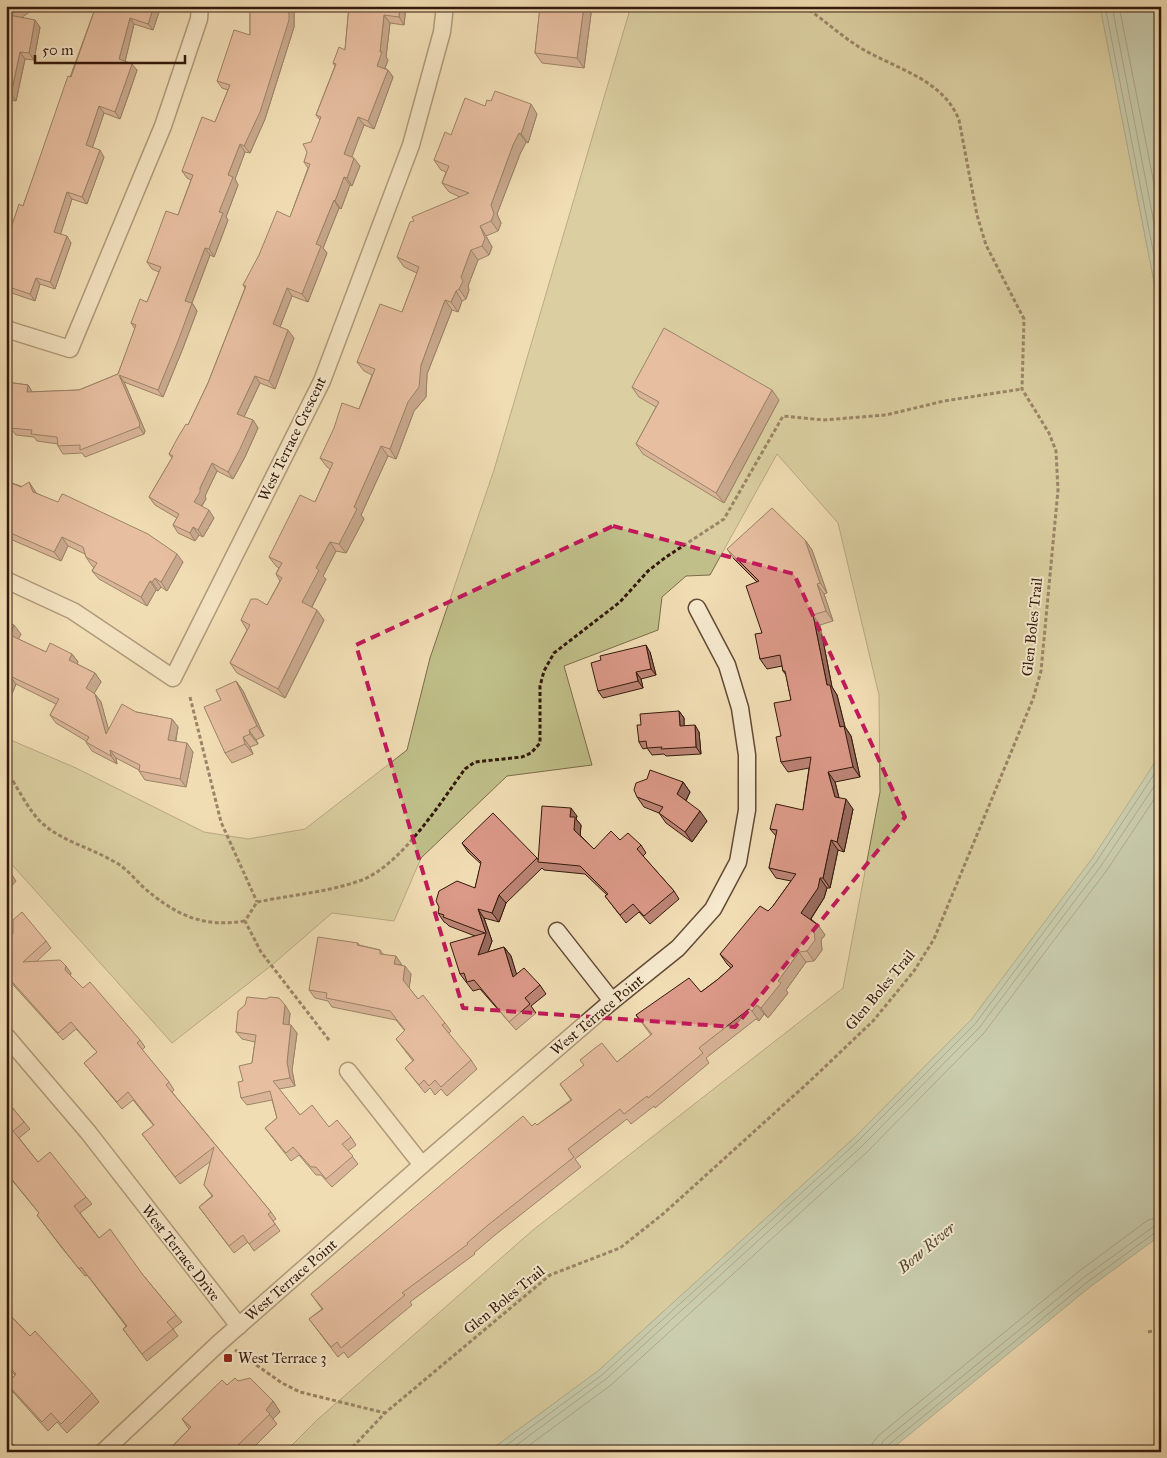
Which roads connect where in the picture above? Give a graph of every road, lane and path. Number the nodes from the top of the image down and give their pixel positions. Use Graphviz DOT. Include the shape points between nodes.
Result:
graph roads {
  1 [pos="200,6"];
  2 [pos="445,6"];
  3 [pos="804,6"];
  4 [pos="6,329"];
  5 [pos="1022,388"];
  6 [pos="6,580"];
  7 [pos="697,608"];
  8 [pos="190,697"];
  9 [pos="6,770"];
  10 [pos="257,902"];
  11 [pos="245,921"];
  12 [pos="557,931"];
  13 [pos="612,1001"];
  14 [pos="6,1036"];
  15 [pos="329,1040"];
  16 [pos="348,1071"];
  17 [pos="422,1165"];
  18 [pos="239,1326"];
  19 [pos="1161,1329"];
  20 [pos="1148,1332"];
  21 [pos="236,1350"];
  22 [pos="385,1413"];
  23 [pos="103,1452"];
  24 [pos="348,1452"];
  1 -- 4 [label="street" via="199,19 163,126 70,349"];
  2 -- 6 [label="street, West Terrace Crescent" via="442,32 411,145 322,380 173,678 73,611"];
  3 -- 5 [label="path" via="854,44 940,90 955,108 986,246 1024,319"];
  5 -- 10 [label="path" via="870,417 823,420 783,416 724,519 666,556 620,602 554,654 540,686 540,744 531,753 522,757 475,762 465,769 422,828 382,869 345,885"];
  5 -- 22 [label="path, Glen Boles Trail" via="1049,433 1058,468 1041,671 1033,699 952,898 934,938 914,971 873,1021 663,1214 620,1248 550,1275"];
  7 -- 13 [label="street, West Terrace Point" via="726,665 740,708 747,755 747,810 738,862 714,908 678,948"];
  8 -- 10 [label="path" via="221,822"];
  9 -- 11 [label="path" via="41,822 61,838 115,862 158,900 183,915 208,923"];
  10 -- 11 [label="path"];
  11 -- 15 [label="path" via="261,952"];
  12 -- 13 [label="street"];
  13 -- 17 [label="street, West Terrace Point"];
  14 -- 18 [label="street, West Terrace Drive" via="88,1132"];
  16 -- 17 [label="street"];
  17 -- 18 [label="street, West Terrace Point"];
  18 -- 23 [label="street"];
  19 -- 20 [label="path"];
  21 -- 22 [label="path" via="300,1392"];
  22 -- 24 [label="path, Glen Boles Trail"];
}
